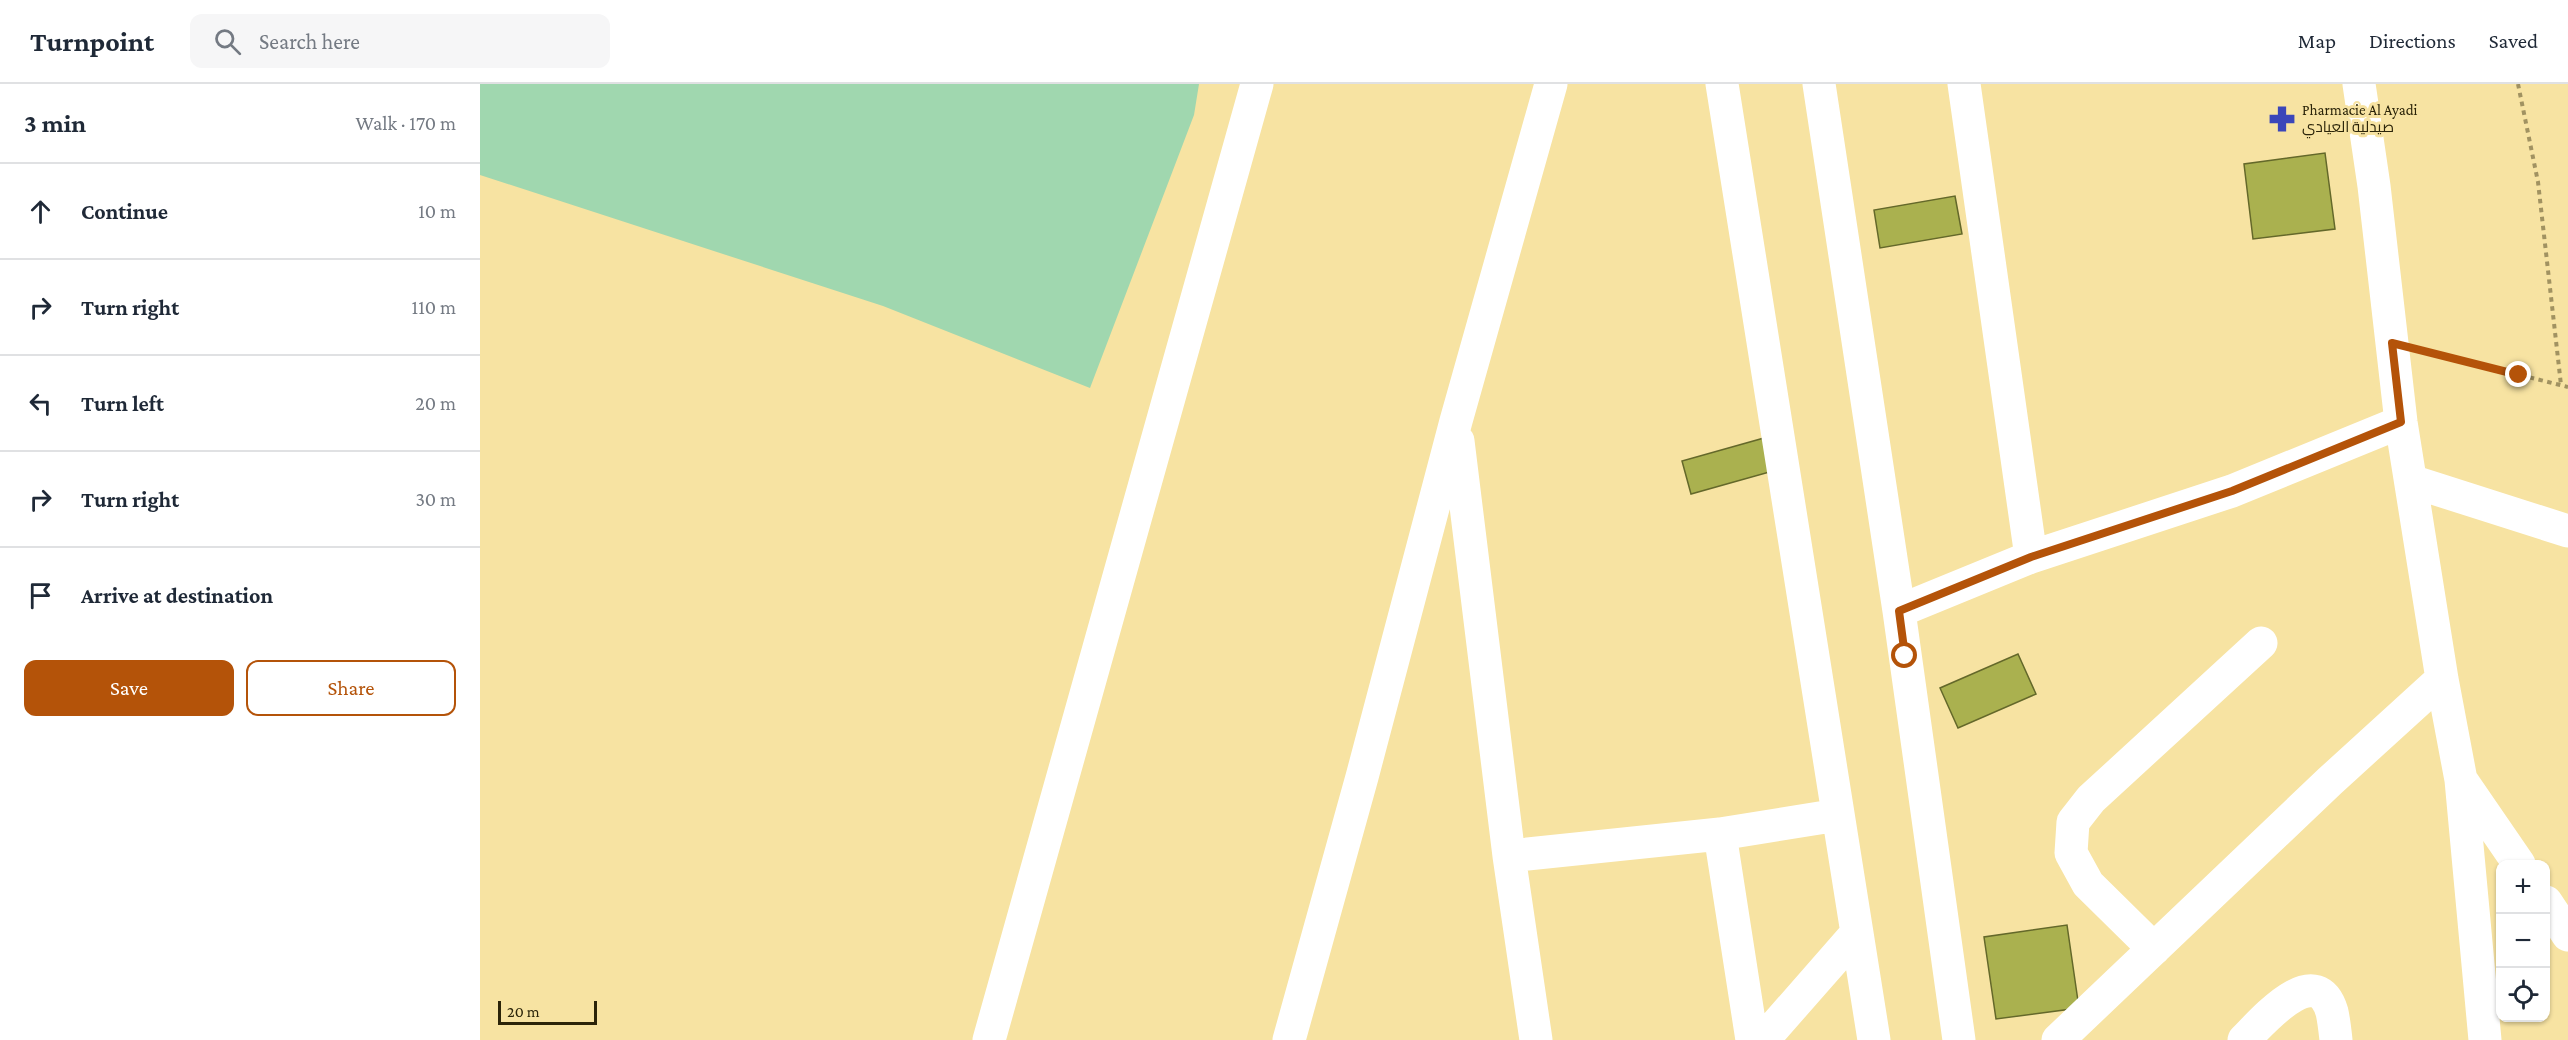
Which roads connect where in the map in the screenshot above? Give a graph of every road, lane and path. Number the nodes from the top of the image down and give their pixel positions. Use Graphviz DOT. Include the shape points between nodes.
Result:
graph roads {
  1 [pos="1257,84"];
  2 [pos="1551,84"];
  3 [pos="1722,84"];
  4 [pos="1819,84"];
  5 [pos="1964,84"];
  6 [pos="2359,84"];
  7 [pos="2518,84"];
  8 [pos="2392,343"];
  9 [pos="2561,385"];
  10 [pos="2568,387"];
  11 [pos="1456,421"];
  12 [pos="2401,422"];
  13 [pos="2411,481"];
  14 [pos="2568,531"];
  15 [pos="2031,557"];
  16 [pos="1899,611"];
  17 [pos="2260,643"];
  18 [pos="2442,679"];
  19 [pos="2461,780"];
  20 [pos="1838,815"];
  21 [pos="1720,834"];
  22 [pos="1509,856"];
  23 [pos="2516,860"];
  24 [pos="2550,908"];
  25 [pos="1856,934"];
  26 [pos="2568,935"];
  27 [pos="2154,949"];
  28 [pos="989,1040"];
  29 [pos="1289,1040"];
  30 [pos="1536,1040"];
  31 [pos="1752,1040"];
  32 [pos="1763,1040"];
  33 [pos="1874,1040"];
  34 [pos="1959,1040"];
  35 [pos="2058,1040"];
  36 [pos="2244,1040"];
  37 [pos="2336,1040"];
  38 [pos="2485,1040"];
  1 -- 28 [label="street"];
  2 -- 11 [label="street"];
  3 -- 20 [label="street"];
  4 -- 16 [label="street"];
  5 -- 15 [label="street"];
  6 -- 8 [label="street"];
  7 -- 9 [label="path" via="2538,182"];
  8 -- 9 [label="path"];
  8 -- 12 [label="street"];
  9 -- 10 [label="path"];
  11 -- 22 [label="street"];
  11 -- 29 [label="street"];
  12 -- 13 [label="street"];
  12 -- 15 [label="street" via="2232,491"];
  13 -- 14 [label="street"];
  13 -- 18 [label="street"];
  15 -- 16 [label="street"];
  16 -- 34 [label="street"];
  17 -- 27 [label="street" via="2091,799 2073,822 2072,853 2088,884"];
  18 -- 19 [label="street"];
  18 -- 27 [label="street"];
  19 -- 23 [label="street"];
  19 -- 38 [label="street"];
  20 -- 21 [label="street"];
  20 -- 25 [label="street"];
  21 -- 22 [label="street"];
  21 -- 31 [label="street"];
  22 -- 30 [label="street"];
  24 -- 26 [label="street"];
  25 -- 32 [label="street"];
  25 -- 33 [label="street"];
  27 -- 35 [label="street"];
  36 -- 37 [label="street" via="2281,1005 2298,993 2313,991 2324,998 2332,1011"];
}
